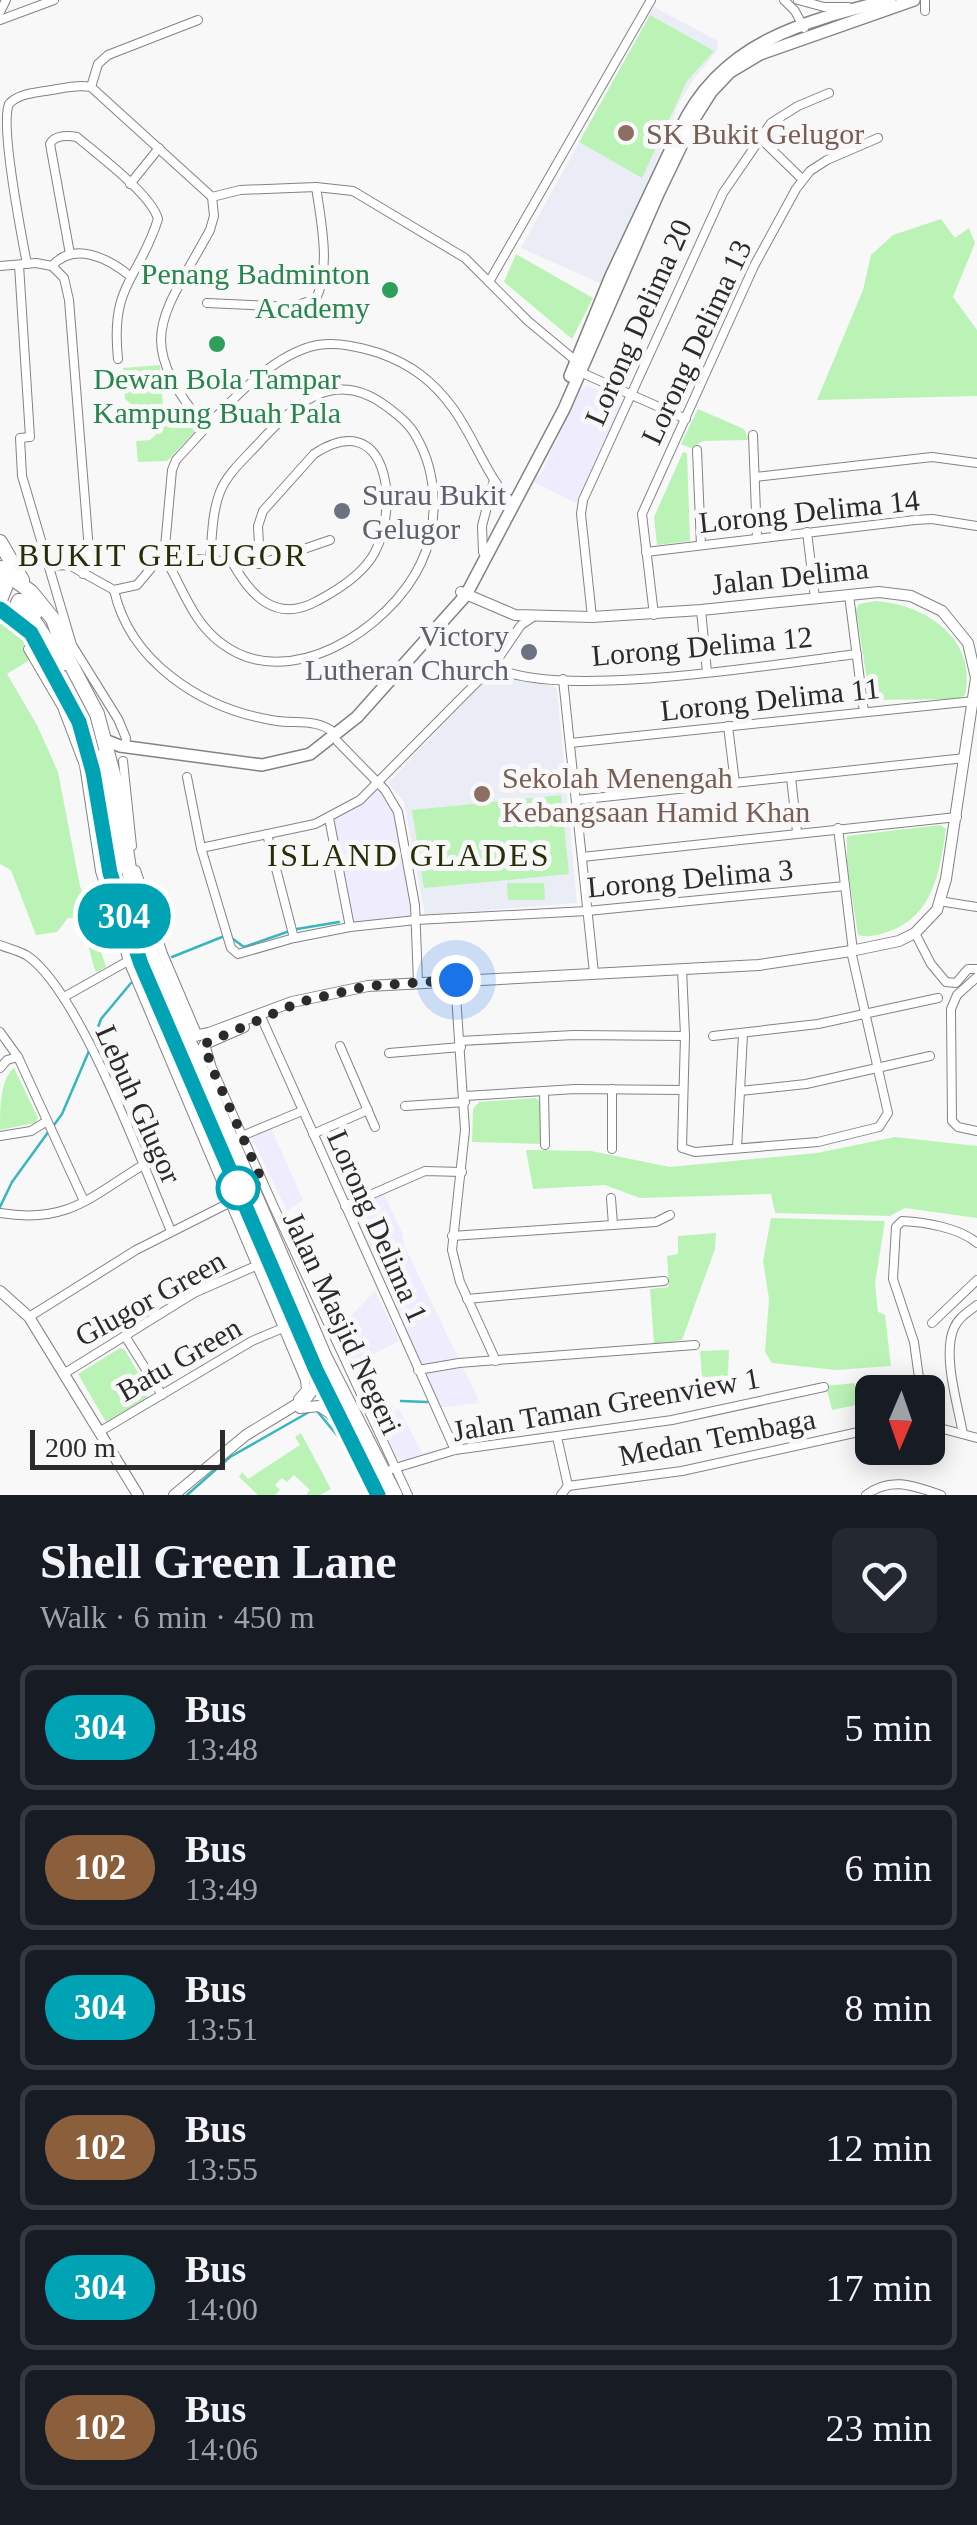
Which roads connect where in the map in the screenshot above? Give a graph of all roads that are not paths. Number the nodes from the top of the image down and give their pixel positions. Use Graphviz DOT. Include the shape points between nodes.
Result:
graph roads {
  1 [pos="6,0"];
  2 [pos="54,0"];
  3 [pos="651,0"];
  4 [pos="784,0"];
  5 [pos="798,0"];
  6 [pos="890,0"];
  7 [pos="913,0"];
  8 [pos="925,0"];
  9 [pos="860,7"];
  10 [pos="0,12"];
  11 [pos="0,20"];
  12 [pos="198,20"];
  13 [pos="806,32"];
  14 [pos="92,87"];
  15 [pos="829,93"];
  16 [pos="759,137"];
  17 [pos="878,138"];
  18 [pos="159,148"];
  19 [pos="802,179"];
  20 [pos="130,184"];
  21 [pos="316,187"];
  22 [pos="212,197"];
  23 [pos="70,254"];
  24 [pos="23,264"];
  25 [pos="0,266"];
  26 [pos="52,266"];
  27 [pos="130,276"];
  28 [pos="489,282"];
  29 [pos="208,302"];
  30 [pos="118,359"];
  31 [pos="578,367"];
  32 [pos="630,394"];
  33 [pos="686,419"];
  34 [pos="206,428"];
  35 [pos="753,435"];
  36 [pos="697,450"];
  37 [pos="977,463"];
  38 [pos="755,477"];
  39 [pos="494,480"];
  40 [pos="511,503"];
  41 [pos="977,526"];
  42 [pos="807,532"];
  43 [pos="757,538"];
  44 [pos="330,540"];
  45 [pos="0,542"];
  46 [pos="701,545"];
  47 [pos="165,547"];
  48 [pos="483,552"];
  49 [pos="646,552"];
  50 [pos="165,560"];
  51 [pos="210,560"];
  52 [pos="232,562"];
  53 [pos="260,564"];
  54 [pos="49,566"];
  55 [pos="1,569"];
  56 [pos="83,574"];
  57 [pos="114,590"];
  58 [pos="32,592"];
  59 [pos="849,594"];
  60 [pos="462,596"];
  61 [pos="815,598"];
  62 [pos="0,600"];
  63 [pos="0,609"];
  64 [pos="27,610"];
  65 [pos="701,610"];
  66 [pos="516,615"];
  67 [pos="654,615"];
  68 [pos="535,616"];
  69 [pos="592,617"];
  70 [pos="31,633"];
  71 [pos="513,638"];
  72 [pos="972,639"];
  73 [pos="28,649"];
  74 [pos="65,653"];
  75 [pos="856,654"];
  76 [pos="493,666"];
  77 [pos="707,672"];
  78 [pos="563,679"];
  79 [pos="974,701"];
  80 [pos="112,709"];
  81 [pos="864,712"];
  82 [pos="974,718"];
  83 [pos="728,726"];
  84 [pos="123,730"];
  85 [pos="103,734"];
  86 [pos="337,738"];
  87 [pos="570,742"];
  88 [pos="125,746"];
  89 [pos="153,750"];
  90 [pos="965,758"];
  91 [pos="117,761"];
  92 [pos="187,777"];
  93 [pos="792,777"];
  94 [pos="378,783"];
  95 [pos="735,783"];
  96 [pos="576,800"];
  97 [pos="956,816"];
  98 [pos="329,818"];
  99 [pos="838,828"];
  100 [pos="797,832"];
  101 [pos="268,834"];
  102 [pos="201,848"];
  103 [pos="582,857"];
  104 [pos="845,886"];
  105 [pos="939,901"];
  106 [pos="128,903"];
  107 [pos="977,907"];
  108 [pos="587,911"];
  109 [pos="416,920"];
  110 [pos="350,928"];
  111 [pos="915,933"];
  112 [pos="294,938"];
  113 [pos="894,940"];
  114 [pos="0,945"];
  115 [pos="852,951"];
  116 [pos="128,962"];
  117 [pos="977,969"];
  118 [pos="682,970"];
  119 [pos="594,973"];
  120 [pos="977,977"];
  121 [pos="456,980"];
  122 [pos="418,982"];
  123 [pos="64,996"];
  124 [pos="938,998"];
  125 [pos="148,999"];
  126 [pos="300,1002"];
  127 [pos="866,1013"];
  128 [pos="262,1019"];
  129 [pos="0,1032"];
  130 [pos="743,1034"];
  131 [pos="685,1036"];
  132 [pos="713,1036"];
  133 [pos="195,1037"];
  134 [pos="460,1044"];
  135 [pos="340,1046"];
  136 [pos="389,1053"];
  137 [pos="930,1056"];
  138 [pos="18,1057"];
  139 [pos="0,1068"];
  140 [pos="880,1068"];
  141 [pos="206,1082"];
  142 [pos="612,1089"];
  143 [pos="684,1090"];
  144 [pos="544,1091"];
  145 [pos="740,1092"];
  146 [pos="465,1099"];
  147 [pos="405,1106"];
  148 [pos="368,1110"];
  149 [pos="302,1111"];
  150 [pos="48,1123"];
  151 [pos="375,1126"];
  152 [pos="977,1131"];
  153 [pos="313,1134"];
  154 [pos="0,1136"];
  155 [pos="236,1138"];
  156 [pos="545,1145"];
  157 [pos="612,1148"];
  158 [pos="737,1148"];
  159 [pos="142,1165"];
  160 [pos="462,1172"];
  161 [pos="611,1198"];
  162 [pos="84,1201"];
  163 [pos="231,1202"];
  164 [pos="345,1206"];
  165 [pos="0,1213"];
  166 [pos="670,1215"];
  167 [pos="612,1225"];
  168 [pos="171,1230"];
  169 [pos="452,1236"];
  170 [pos="977,1244"];
  171 [pos="258,1264"];
  172 [pos="977,1280"];
  173 [pos="664,1281"];
  174 [pos="0,1291"];
  175 [pos="467,1299"];
  176 [pos="977,1306"];
  177 [pos="29,1317"];
  178 [pos="932,1323"];
  179 [pos="283,1328"];
  180 [pos="125,1336"];
  181 [pos="695,1345"];
  182 [pos="496,1362"];
  183 [pos="316,1370"];
  184 [pos="418,1370"];
  185 [pos="65,1373"];
  186 [pos="919,1375"];
  187 [pos="824,1387"];
  188 [pos="162,1395"];
  189 [pos="331,1398"];
  190 [pos="287,1408"];
  191 [pos="276,1416"];
  192 [pos="340,1419"];
  193 [pos="945,1429"];
  194 [pos="99,1432"];
  195 [pos="855,1433"];
  196 [pos="963,1434"];
  197 [pos="557,1438"];
  198 [pos="977,1438"];
  199 [pos="455,1450"];
  200 [pos="389,1470"];
  201 [pos="568,1486"];
  202 [pos="138,1492"];
  203 [pos="174,1495"];
  204 [pos="378,1495"];
  205 [pos="395,1495"];
  206 [pos="408,1495"];
  207 [pos="561,1495"];
  208 [pos="866,1495"];
  209 [pos="941,1495"];
  1 -- 10 [label="street"];
  2 -- 11 [label="street"];
  3 -- 28 [label="street"];
  4 -- 13 [label="street"];
  5 -- 9 [label="street"];
  6 -- 9 [label="main road"];
  7 -- 8 [label="street" via="925,10"];
  7 -- 13 [label="main road"];
  9 -- 13 [label="main road"];
  12 -- 14 [label="street" via="108,55"];
  13 -- 31 [label="main road" via="730,72 711,92"];
  14 -- 18 [label="street"];
  14 -- 24 [label="street" via="24,95 2,115"];
  15 -- 16 [label="street, Lorong Delima 20" via="786,112"];
  16 -- 19 [label="street"];
  16 -- 32 [label="street, Lorong Delima 20" via="714,210"];
  17 -- 19 [label="street, Lorong Delima 13"];
  18 -- 20 [label="street"];
  18 -- 22 [label="street"];
  19 -- 33 [label="street, Lorong Delima 13" via="754,266"];
  20 -- 23 [label="street" via="77,138 50,142"];
  20 -- 27 [label="street" via="158,219"];
  21 -- 22 [label="street"];
  21 -- 28 [label="street" via="349,189 395,214 453,249"];
  21 -- 29 [label="street" via="324,236 316,299 292,306"];
  22 -- 34 [label="street" via="210,230 167,308 160,338 168,376"];
  23 -- 26 [label="street"];
  23 -- 27 [label="street" via="105,258"];
  24 -- 25 [label="street"];
  24 -- 26 [label="street"];
  24 -- 54 [label="street" via="30,438 20,438 22,476"];
  26 -- 56 [label="street" via="64,278 69,300 89,552"];
  27 -- 30 [label="street" via="116,317"];
  28 -- 31 [label="street"];
  31 -- 32 [label="street"];
  31 -- 40 [label="main road"];
  32 -- 33 [label="street"];
  32 -- 69 [label="street, Lorong Delima 20" via="580,509"];
  33 -- 49 [label="street, Lorong Delima 13" via="642,514"];
  34 -- 39 [label="street" via="286,357 342,344 409,364 434,385"];
  34 -- 47 [label="street" via="172,470"];
  35 -- 38 [label="street"];
  36 -- 46 [label="street"];
  37 -- 38 [label="street" via="932,457"];
  38 -- 43 [label="street"];
  39 -- 40 [label="street"];
  39 -- 48 [label="street"];
  40 -- 48 [label="main road"];
  40 -- 60 [label="main road"];
  41 -- 42 [label="street, Lorong Delima 14" via="932,519"];
  42 -- 43 [label="street, Lorong Delima 14"];
  42 -- 61 [label="street"];
  43 -- 46 [label="street, Lorong Delima 14"];
  44 -- 53 [label="street"];
  45 -- 58 [label="highway"];
  46 -- 49 [label="street, Lorong Delima 14"];
  47 -- 50 [label="street"];
  47 -- 50 [label="street" via="156,551"];
  48 -- 60 [label="main road"];
  49 -- 67 [label="street, Lorong Delima 13"];
  50 -- 51 [label="street"];
  50 -- 51 [label="street" via="194,615 230,650 266,662 305,660 326,651 390,606 422,560 434,498 416,436 383,403 357,391 306,400 224,484"];
  50 -- 57 [label="street" via="138,585"];
  51 -- 52 [label="street"];
  52 -- 53 [label="street"];
  52 -- 53 [label="street" via="252,594 282,608 314,603 359,572 376,550 388,502 372,450 336,444 314,454 263,511"];
  54 -- 56 [label="street" via="63,563"];
  54 -- 80 [label="street" via="75,655"];
  55 -- 58 [label="highway, Jalan Masjid Negeri"];
  55 -- 62 [label="highway" via="6,585"];
  56 -- 57 [label="street"];
  57 -- 86 [label="street" via="124,624 193,693 279,722 322,723"];
  58 -- 74 [label="highway, Jalan Masjid Negeri" via="53,620"];
  59 -- 61 [label="street, Jalan Delima"];
  59 -- 72 [label="street, Jalan Delima" via="911,596"];
  59 -- 75 [label="street"];
  60 -- 66 [label="street, Jalan Delima"];
  60 -- 86 [label="main road"];
  61 -- 65 [label="street, Jalan Delima"];
  63 -- 70 [label="highway, Jalan Masjid Negeri"];
  64 -- 106 [label="highway" via="94,730"];
  65 -- 67 [label="street, Jalan Delima"];
  65 -- 77 [label="street"];
  66 -- 68 [label="street, Jalan Delima"];
  66 -- 71 [label="street"];
  67 -- 69 [label="street, Jalan Delima"];
  68 -- 69 [label="street, Jalan Delima"];
  68 -- 71 [label="street"];
  70 -- 74 [label="highway" via="16,610 22,600 32,602"];
  70 -- 106 [label="highway, Jalan Masjid Negeri" via="79,722 110,873"];
  71 -- 76 [label="street"];
  72 -- 79 [label="street, Jalan Delima"];
  73 -- 116 [label="street" via="84,765 100,871"];
  74 -- 85 [label="highway, Jalan Masjid Negeri"];
  75 -- 77 [label="street, Lorong Delima 12"];
  75 -- 81 [label="street"];
  76 -- 78 [label="street, Lorong Delima 12"];
  76 -- 94 [label="street"];
  77 -- 78 [label="street, Lorong Delima 12"];
  78 -- 87 [label="street"];
  79 -- 81 [label="street, Lorong Delima 11"];
  79 -- 82 [label="street, Jalan Delima"];
  80 -- 84 [label="street"];
  80 -- 85 [label="street"];
  81 -- 83 [label="street, Lorong Delima 11"];
  82 -- 90 [label="street, Jalan Delima"];
  83 -- 87 [label="street, Lorong Delima 11"];
  83 -- 95 [label="street"];
  84 -- 88 [label="street"];
  84 -- 89 [label="street"];
  85 -- 88 [label="main road"];
  85 -- 91 [label="highway, Jalan Masjid Negeri"];
  86 -- 89 [label="main road" via="310,754 262,765"];
  86 -- 91 [label="main road" via="320,754 279,768 126,751"];
  86 -- 94 [label="street"];
  87 -- 96 [label="street"];
  88 -- 89 [label="main road"];
  90 -- 93 [label="street"];
  90 -- 97 [label="street, Jalan Delima"];
  91 -- 106 [label="highway, Jalan Masjid Negeri"];
  91 -- 133 [label="street" via="138,884"];
  92 -- 102 [label="street"];
  93 -- 95 [label="street"];
  93 -- 100 [label="street"];
  94 -- 98 [label="street"];
  94 -- 109 [label="street" via="398,812"];
  95 -- 96 [label="street"];
  96 -- 103 [label="street"];
  97 -- 99 [label="street"];
  97 -- 105 [label="street, Jalan Delima"];
  98 -- 101 [label="street"];
  98 -- 110 [label="street"];
  99 -- 100 [label="street"];
  99 -- 104 [label="street"];
  100 -- 103 [label="street"];
  101 -- 102 [label="street"];
  101 -- 112 [label="street"];
  102 -- 112 [label="street, Lorong Delima 3" via="231,948 243,954"];
  103 -- 108 [label="street"];
  104 -- 108 [label="street, Lorong Delima 3"];
  104 -- 115 [label="street"];
  105 -- 107 [label="street"];
  105 -- 111 [label="street, Jalan Delima"];
  105 -- 113 [label="street"];
  106 -- 125 [label="highway, Jalan Masjid Negeri"];
  106 -- 133 [label="highway, Jalan Masjid Negeri"];
  108 -- 109 [label="street, Lorong Delima 3"];
  108 -- 119 [label="street"];
  109 -- 110 [label="street, Lorong Delima 3"];
  109 -- 122 [label="street"];
  110 -- 112 [label="street, Lorong Delima 3"];
  111 -- 113 [label="street"];
  111 -- 117 [label="street" via="944,980 959,982 968,969"];
  113 -- 115 [label="street"];
  114 -- 123 [label="street, Lebuh Glugor" via="29,957"];
  115 -- 118 [label="street"];
  115 -- 127 [label="street"];
  116 -- 123 [label="street, Lebuh Glugor"];
  116 -- 125 [label="street"];
  118 -- 119 [label="street"];
  118 -- 131 [label="street"];
  119 -- 121 [label="street"];
  120 -- 152 [label="street" via="950,1009 952,1122"];
  121 -- 122 [label="street"];
  121 -- 134 [label="street"];
  122 -- 126 [label="street"];
  123 -- 159 [label="street, Lebuh Glugor"];
  124 -- 127 [label="street"];
  125 -- 163 [label="street"];
  125 -- 183 [label="highway, Jalan Masjid Negeri"];
  126 -- 128 [label="street"];
  126 -- 133 [label="street"];
  127 -- 130 [label="street"];
  127 -- 140 [label="street"];
  128 -- 133 [label="street"];
  128 -- 149 [label="street, Lorong Delima 1"];
  129 -- 138 [label="street"];
  130 -- 132 [label="street"];
  130 -- 145 [label="street"];
  131 -- 134 [label="street" via="574,1034"];
  131 -- 143 [label="street"];
  133 -- 141 [label="highway, Jalan Masjid Negeri"];
  133 -- 141 [label="street"];
  133 -- 155 [label="street"];
  134 -- 136 [label="street"];
  134 -- 146 [label="street"];
  135 -- 148 [label="street"];
  137 -- 140 [label="street"];
  138 -- 139 [label="street"];
  138 -- 150 [label="street"];
  140 -- 145 [label="street"];
  140 -- 158 [label="street" via="887,1106 879,1127 818,1142"];
  141 -- 155 [label="highway, Jalan Masjid Negeri"];
  142 -- 143 [label="street"];
  142 -- 144 [label="street"];
  142 -- 157 [label="street"];
  143 -- 158 [label="street" via="685,1151"];
  144 -- 146 [label="street"];
  144 -- 156 [label="street"];
  145 -- 158 [label="street"];
  146 -- 147 [label="street"];
  146 -- 160 [label="street"];
  148 -- 151 [label="street"];
  148 -- 153 [label="street"];
  149 -- 153 [label="street, Lorong Delima 1"];
  149 -- 155 [label="street"];
  150 -- 154 [label="street"];
  150 -- 162 [label="street"];
  153 -- 164 [label="street, Lorong Delima 1"];
  155 -- 200 [label="highway, Jalan Masjid Negeri" via="324,1358"];
  159 -- 162 [label="street"];
  159 -- 168 [label="street, Lebuh Glugor"];
  160 -- 164 [label="street" via="426,1171"];
  160 -- 169 [label="street"];
  161 -- 167 [label="street"];
  162 -- 165 [label="street" via="53,1215"];
  163 -- 168 [label="street"];
  163 -- 171 [label="street"];
  164 -- 184 [label="street, Lorong Delima 1"];
  166 -- 167 [label="street"];
  167 -- 169 [label="street"];
  168 -- 177 [label="street"];
  169 -- 175 [label="street"];
  170 -- 186 [label="street" via="916,1222 896,1227 894,1290"];
  171 -- 179 [label="street"];
  171 -- 180 [label="street, Glugor Green"];
  172 -- 178 [label="street"];
  173 -- 175 [label="street"];
  174 -- 177 [label="street"];
  175 -- 182 [label="street"];
  176 -- 196 [label="street" via="959,1319 951,1338"];
  177 -- 185 [label="street"];
  179 -- 188 [label="street, Batu Green"];
  179 -- 190 [label="street" via="306,1384"];
  180 -- 185 [label="street, Glugor Green"];
  180 -- 188 [label="street"];
  181 -- 182 [label="street"];
  182 -- 184 [label="street"];
  183 -- 189 [label="highway, Jalan Masjid Negeri"];
  183 -- 190 [label="street" via="310,1395"];
  184 -- 199 [label="street, Lorong Delima 1"];
  185 -- 194 [label="street"];
  187 -- 197 [label="street, Jalan Taman Greenview 1"];
  188 -- 194 [label="street, Batu Green"];
  189 -- 192 [label="highway, Jalan Masjid Negeri"];
  189 -- 200 [label="highway" via="373,1469"];
  190 -- 191 [label="street"];
  191 -- 192 [label="street" via="309,1405"];
  191 -- 203 [label="street"];
  192 -- 204 [label="highway, Jalan Masjid Negeri"];
  193 -- 196 [label="street"];
  194 -- 202 [label="street"];
  195 -- 201 [label="street, Medan Tembaga" via="682,1471"];
  196 -- 198 [label="street"];
  197 -- 199 [label="street, Jalan Taman Greenview 1"];
  197 -- 201 [label="street"];
  199 -- 200 [label="street, Jalan Taman Greenview 1"];
  200 -- 205 [label="highway, Jalan Masjid Negeri"];
  200 -- 206 [label="street"];
  201 -- 207 [label="street"];
  208 -- 209 [label="street" via="906,1483"];
}
